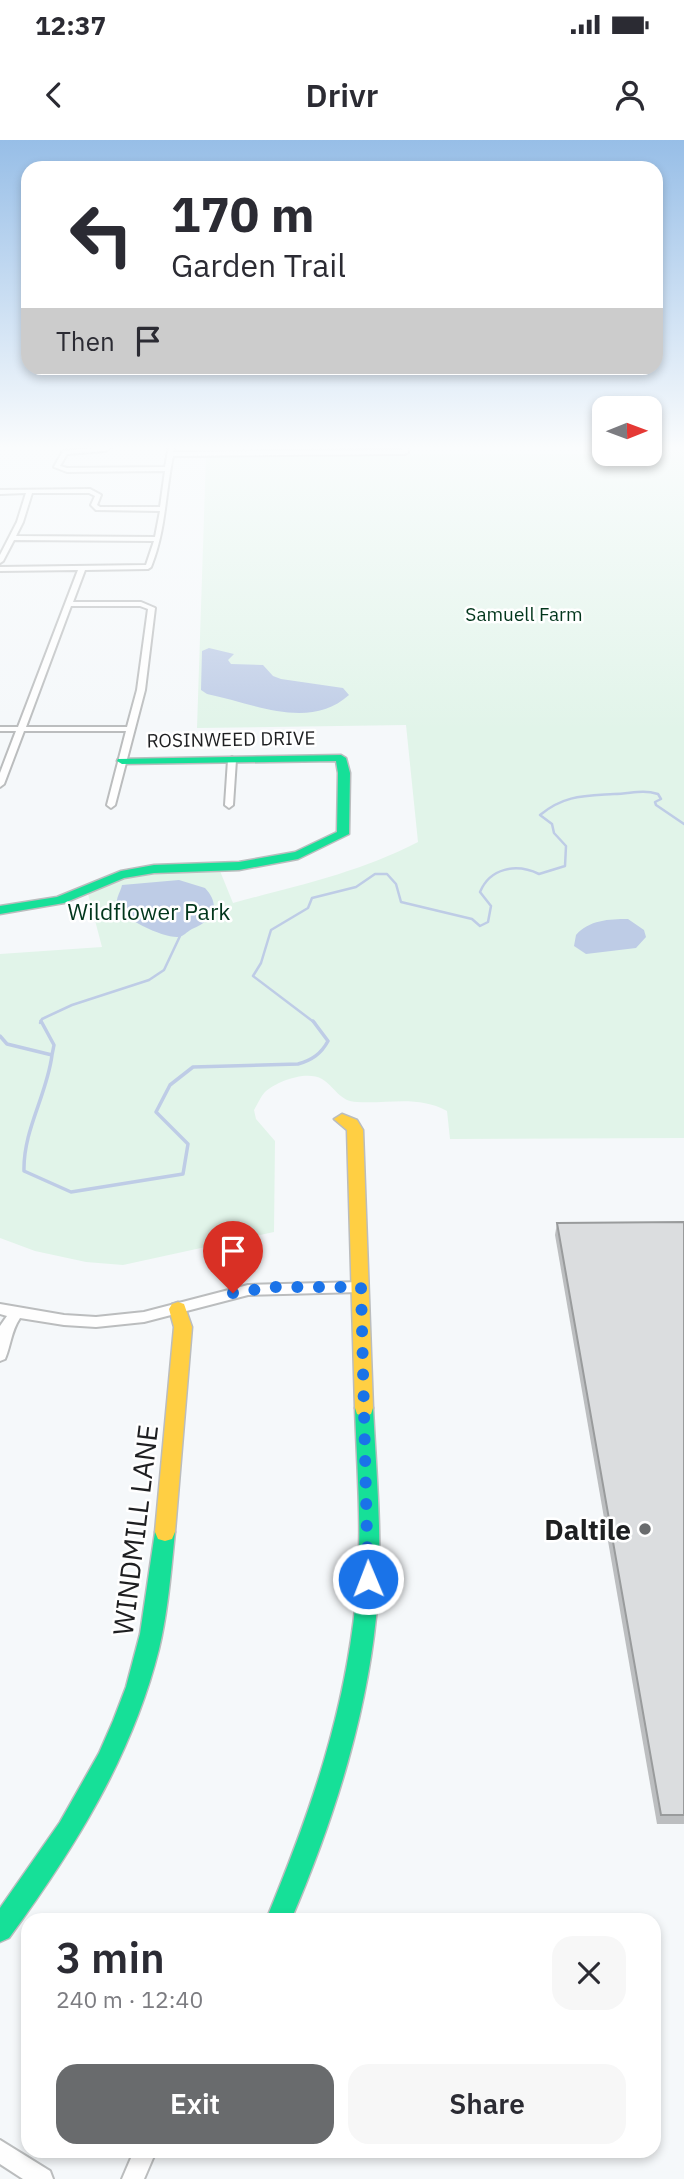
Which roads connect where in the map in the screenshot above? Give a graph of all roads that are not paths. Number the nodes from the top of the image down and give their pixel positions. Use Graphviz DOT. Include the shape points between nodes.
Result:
graph roads {
  1 [pos="11,541"];
  2 [pos="156,541"];
  3 [pos="0,561"];
  4 [pos="0,569"];
  5 [pos="82,569"];
  6 [pos="69,604"];
  7 [pos="0,729"];
  8 [pos="21,729"];
  9 [pos="130,729"];
  10 [pos="232,760"];
  11 [pos="122,761"];
  12 [pos="0,784"];
  13 [pos="111,805"];
  14 [pos="229,805"];
  15 [pos="0,910"];
  16 [pos="342,1119"];
  17 [pos="361,1287"];
  18 [pos="0,1309"];
  19 [pos="178,1309"];
  20 [pos="15,1314"];
  21 [pos="0,1355"];
  22 [pos="281,1913"];
  23 [pos="0,1929"];
  24 [pos="0,2151"];
  25 [pos="142,2158"];
  26 [pos="42,2179"];
  27 [pos="133,2179"];
  1 -- 3 [label="street"];
  2 -- 5 [label="street" via="145,568"];
  4 -- 5 [label="street"];
  5 -- 6 [label="street"];
  6 -- 8 [label="street"];
  6 -- 9 [label="street" via="152,608 141,690"];
  7 -- 8 [label="street"];
  8 -- 9 [label="street"];
  8 -- 12 [label="street"];
  9 -- 11 [label="street"];
  10 -- 11 [label="street, ROSINWEED DRIVE"];
  10 -- 14 [label="street"];
  10 -- 15 [label="street, ROSINWEED DRIVE" via="341,758 343,834 298,855 239,866 121,875 60,900"];
  11 -- 13 [label="street"];
  16 -- 17 [label="street" via="355,1130"];
  17 -- 19 [label="street" via="248,1290"];
  17 -- 22 [label="street" via="367,1597 352,1709 305,1862"];
  18 -- 20 [label="street"];
  19 -- 20 [label="street" via="96,1322"];
  19 -- 23 [label="street, WINDMILL LANE" via="183,1327 170,1482 147,1652 119,1738 97,1786 36,1884"];
  20 -- 21 [label="street" via="6,1328"];
  24 -- 26 [label="street"];
  25 -- 27 [label="street"];
}
